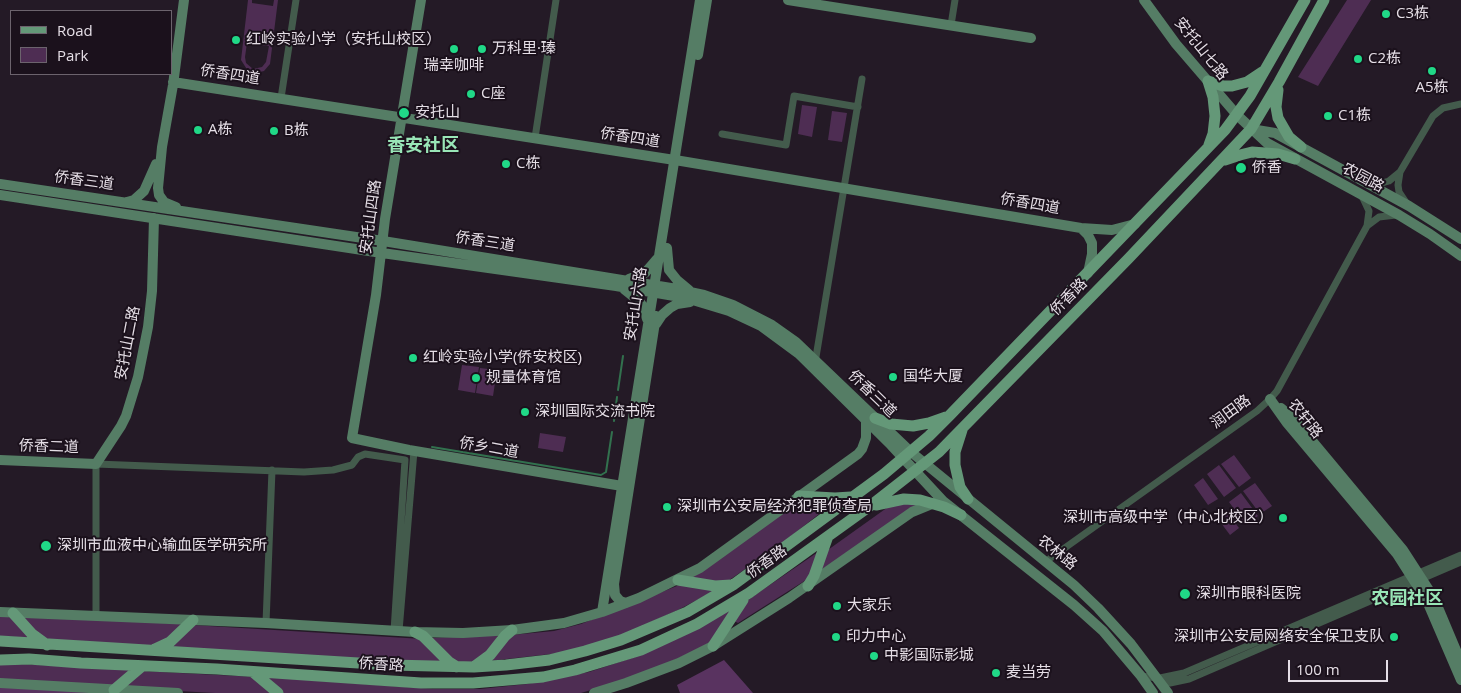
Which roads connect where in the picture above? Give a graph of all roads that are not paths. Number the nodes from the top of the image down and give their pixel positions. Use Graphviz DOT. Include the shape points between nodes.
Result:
graph roads {
  1 [pos="184,0"];
  2 [pos="296,0"];
  3 [pos="421,0"];
  4 [pos="556,0"];
  5 [pos="700,0"];
  6 [pos="707,0"];
  7 [pos="788,0"];
  8 [pos="955,0"];
  9 [pos="1144,0"];
  10 [pos="1305,0"];
  11 [pos="1324,0"];
  12 [pos="951,25"];
  13 [pos="1030,38"];
  14 [pos="1266,69"];
  15 [pos="862,79"];
  16 [pos="173,82"];
  17 [pos="1208,82"];
  18 [pos="1279,82"];
  19 [pos="281,98"];
  20 [pos="1461,104"];
  21 [pos="858,107"];
  22 [pos="1236,115"];
  23 [pos="402,117"];
  24 [pos="1250,129"];
  25 [pos="722,134"];
  26 [pos="535,138"];
  27 [pos="162,147"];
  28 [pos="1300,147"];
  29 [pos="1206,150"];
  30 [pos="1295,158"];
  31 [pos="677,161"];
  32 [pos="1216,167"];
  33 [pos="1400,172"];
  34 [pos="1361,180"];
  35 [pos="0,184"];
  36 [pos="845,188"];
  37 [pos="0,194"];
  38 [pos="1361,194"];
  39 [pos="120,202"];
  40 [pos="1409,206"];
  41 [pos="189,212"];
  42 [pos="1399,215"];
  43 [pos="154,218"];
  44 [pos="1136,224"];
  45 [pos="1367,226"];
  46 [pos="1082,228"];
  47 [pos="1461,239"];
  48 [pos="383,241"];
  49 [pos="663,251"];
  50 [pos="382,253"];
  51 [pos="1461,256"];
  52 [pos="1088,273"];
  53 [pos="619,283"];
  54 [pos="657,289"];
  55 [pos="697,293"];
  56 [pos="706,303"];
  57 [pos="651,328"];
  58 [pos="814,364"];
  59 [pos="1270,399"];
  60 [pos="950,415"];
  61 [pos="870,420"];
  62 [pos="964,426"];
  63 [pos="352,438"];
  64 [pos="414,451"];
  65 [pos="907,455"];
  66 [pos="0,460"];
  67 [pos="96,464"];
  68 [pos="926,464"];
  69 [pos="272,470"];
  70 [pos="915,472"];
  71 [pos="622,486"];
  72 [pos="799,496"];
  73 [pos="851,497"];
  74 [pos="968,499"];
  75 [pos="934,503"];
  76 [pos="870,506"];
  77 [pos="961,515"];
  78 [pos="830,536"];
  79 [pos="1461,555"];
  80 [pos="1045,562"];
  81 [pos="1461,562"];
  82 [pos="1417,578"];
  83 [pos="678,580"];
  84 [pos="733,585"];
  85 [pos="808,586"];
  86 [pos="749,593"];
  87 [pos="626,603"];
  88 [pos="0,612"];
  89 [pos="602,612"];
  90 [pos="13,613"];
  91 [pos="96,615"];
  92 [pos="193,620"];
  93 [pos="266,623"];
  94 [pos="512,630"];
  95 [pos="396,631"];
  96 [pos="415,632"];
  97 [pos="0,641"];
  98 [pos="47,645"];
  99 [pos="713,646"];
  100 [pos="152,650"];
  101 [pos="0,660"];
  102 [pos="1461,662"];
  103 [pos="141,666"];
  104 [pos="457,666"];
  105 [pos="474,667"];
  106 [pos="253,672"];
  107 [pos="1141,676"];
  108 [pos="1158,678"];
  109 [pos="1461,680"];
  110 [pos="0,683"];
  111 [pos="114,690"];
  112 [pos="178,693"];
  113 [pos="278,693"];
  114 [pos="594,693"];
  115 [pos="1153,693"];
  116 [pos="1168,693"];
  1 -- 16 [label="street"];
  2 -- 19 [label="street"];
  3 -- 23 [label="street, 安托山四路"];
  4 -- 26 [label="street"];
  5 -- 31 [label="street, 安托山六路"];
  6 -- 31 [label="street, 安托山六路"];
  7 -- 12 [label="street"];
  8 -- 12 [label="street"];
  9 -- 17 [label="street, 安托山七路"];
  10 -- 14 [label="main road, 侨香路"];
  11 -- 18 [label="main road, 侨香路"];
  12 -- 13 [label="street"];
  14 -- 17 [label="main road" via="1246,82 1232,86"];
  14 -- 22 [label="main road, 侨香路"];
  15 -- 21 [label="street"];
  16 -- 19 [label="street, 侨香四道"];
  16 -- 27 [label="street"];
  17 -- 22 [label="street, 安托山七路"];
  17 -- 29 [label="main road" via="1215,116 1213,134"];
  18 -- 24 [label="main road, 侨香路"];
  18 -- 28 [label="main road" via="1276,96 1278,118 1289,137"];
  19 -- 23 [label="street, 侨香四道"];
  20 -- 33 [label="street" via="1443,108 1433,116"];
  21 -- 25 [label="street" via="794,96 786,145"];
  21 -- 36 [label="street"];
  22 -- 24 [label="street, 农园路"];
  22 -- 29 [label="main road, 侨香路"];
  23 -- 26 [label="street, 侨香四道"];
  23 -- 48 [label="street, 安托山四路"];
  24 -- 28 [label="street, 农园路" via="1275,133"];
  24 -- 30 [label="street, 农园路" via="1267,143"];
  24 -- 32 [label="main road, 侨香路"];
  26 -- 31 [label="street, 侨香四道"];
  27 -- 39 [label="street" via="144,191 134,200"];
  27 -- 41 [label="street" via="159,195 167,204"];
  28 -- 34 [label="street, 农园路"];
  29 -- 44 [label="main road, 侨香路"];
  30 -- 32 [label="main road" via="1252,152 1229,158"];
  30 -- 38 [label="street, 农园路"];
  31 -- 36 [label="street, 侨香四道"];
  31 -- 49 [label="street, 安托山六路"];
  32 -- 62 [label="main road, 侨香路"];
  33 -- 34 [label="street" via="1382,183"];
  33 -- 40 [label="street" via="1398,185"];
  34 -- 40 [label="street, 农园路"];
  35 -- 39 [label="street, 侨香三道"];
  36 -- 46 [label="street, 侨香四道"];
  36 -- 58 [label="street"];
  37 -- 43 [label="street, 侨香三道"];
  38 -- 42 [label="street, 农园路"];
  38 -- 45 [label="street" via="1368,211"];
  39 -- 41 [label="street, 侨香三道"];
  40 -- 47 [label="street, 农园路"];
  41 -- 48 [label="street, 侨香三道"];
  42 -- 45 [label="street" via="1379,216"];
  42 -- 51 [label="street, 农园路"];
  43 -- 50 [label="street, 侨香三道"];
  43 -- 67 [label="street, 安托山二路" via="152,291 138,377 126,416"];
  44 -- 46 [label="street, 侨香四道" via="1112,230"];
  44 -- 52 [label="main road, 侨香路"];
  45 -- 59 [label="street, 润田路"];
  46 -- 52 [label="street" via="1092,243"];
  48 -- 50 [label="street, 安托山四路"];
  48 -- 53 [label="street, 侨香三道"];
  49 -- 53 [label="street" via="645,272"];
  49 -- 54 [label="street, 安托山六路"];
  49 -- 55 [label="street" via="671,274"];
  50 -- 53 [label="street, 侨香三道"];
  50 -- 63 [label="street, 安托山四路"];
  52 -- 60 [label="main road, 侨香路"];
  53 -- 54 [label="street, 侨香三道"];
  53 -- 57 [label="street" via="640,301"];
  54 -- 55 [label="street, 侨香三道"];
  54 -- 56 [label="street, 侨香三道"];
  54 -- 57 [label="street, 安托山六路"];
  55 -- 58 [label="street, 侨香三道" via="759,317 790,338"];
  56 -- 57 [label="street" via="674,306"];
  56 -- 58 [label="street, 侨香三道" via="760,326"];
  57 -- 71 [label="street, 安托山六路"];
  57 -- 87 [label="street, 安托山六路" via="614,584 617,598"];
  58 -- 61 [label="street, 侨香三道"];
  59 -- 80 [label="street, 润田路"];
  59 -- 82 [label="street, 农轩路" via="1293,418 1403,550"];
  60 -- 61 [label="main road" via="913,426"];
  60 -- 65 [label="main road, 侨香路"];
  61 -- 65 [label="street, 侨香三道"];
  61 -- 72 [label="street" via="858,454"];
  62 -- 68 [label="main road, 侨香路"];
  62 -- 74 [label="main road" via="955,452 955,465 960,487"];
  63 -- 64 [label="street, 侨乡二道"];
  64 -- 71 [label="street, 侨乡二道"];
  64 -- 95 [label="street"];
  65 -- 68 [label="street, 农林路"];
  65 -- 70 [label="street, 农林路"];
  65 -- 73 [label="main road, 侨香路"];
  66 -- 67 [label="street, 侨香二道"];
  67 -- 69 [label="street"];
  67 -- 91 [label="street"];
  68 -- 70 [label="main road, 侨香路"];
  68 -- 74 [label="street, 农林路"];
  69 -- 93 [label="street"];
  69 -- 95 [label="street" via="333,470 352,464 365,454 405,460"];
  70 -- 76 [label="main road, 侨香路"];
  70 -- 77 [label="street, 农林路"];
  71 -- 89 [label="street, 安托山六路"];
  72 -- 73 [label="main road"];
  72 -- 83 [label="street" via="700,568"];
  73 -- 84 [label="main road, 侨香路"];
  74 -- 80 [label="street, 农林路"];
  75 -- 76 [label="main road" via="904,499"];
  75 -- 77 [label="main road"];
  75 -- 85 [label="street" via="912,512"];
  76 -- 78 [label="main road, 侨香路"];
  77 -- 107 [label="street, 农林路" via="1074,605 1103,631"];
  78 -- 85 [label="main road"];
  78 -- 86 [label="main road, 侨香路"];
  79 -- 82 [label="street"];
  80 -- 108 [label="street, 农林路" via="1098,608"];
  81 -- 82 [label="street"];
  82 -- 102 [label="street, 农轩路" via="1434,598"];
  82 -- 108 [label="street" via="1189,679 1170,682"];
  82 -- 109 [label="street, 农轩路"];
  83 -- 84 [label="main road" via="715,586"];
  83 -- 87 [label="street"];
  84 -- 105 [label="main road, 侨香路" via="687,612 621,640 550,660"];
  85 -- 99 [label="street"];
  86 -- 99 [label="main road"];
  86 -- 106 [label="main road, 侨香路" via="697,624 641,650 543,677 473,683 421,683"];
  87 -- 89 [label="street"];
  88 -- 90 [label="street"];
  89 -- 94 [label="street"];
  90 -- 91 [label="street"];
  90 -- 98 [label="main road"];
  91 -- 92 [label="street"];
  92 -- 93 [label="street"];
  92 -- 100 [label="main road" via="170,642"];
  93 -- 95 [label="street"];
  94 -- 96 [label="street"];
  94 -- 105 [label="main road" via="490,656"];
  95 -- 96 [label="street"];
  96 -- 104 [label="main road"];
  97 -- 98 [label="main road, 侨香路"];
  98 -- 100 [label="main road, 侨香路"];
  99 -- 114 [label="street" via="626,684"];
  100 -- 104 [label="main road, 侨香路"];
  101 -- 103 [label="main road, 侨香路"];
  103 -- 106 [label="main road, 侨香路"];
  103 -- 111 [label="main road"];
  104 -- 105 [label="main road, 侨香路"];
  106 -- 113 [label="main road"];
  107 -- 108 [label="street"];
  107 -- 115 [label="street, 农林路"];
  108 -- 116 [label="street, 农林路"];
  110 -- 111 [label="street"];
  111 -- 112 [label="street"];
}
